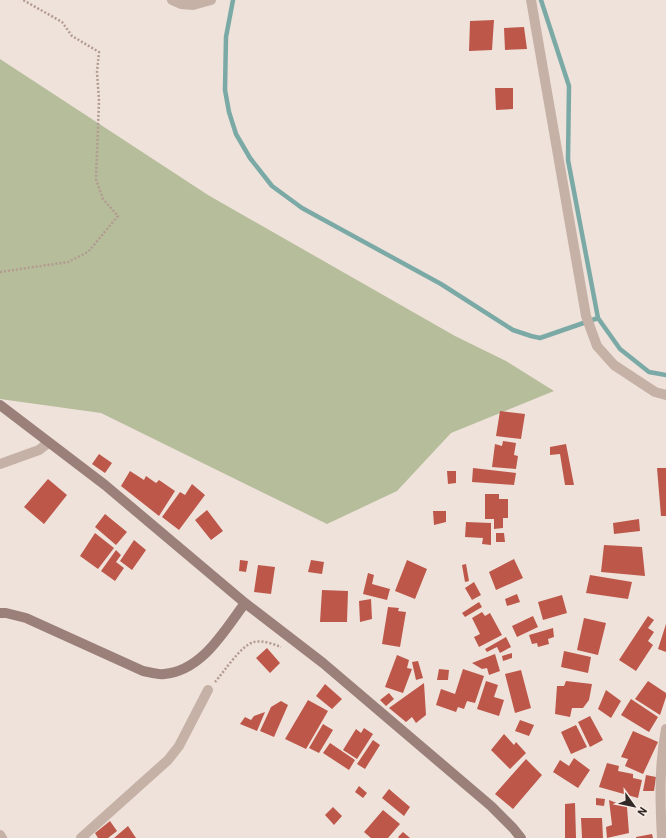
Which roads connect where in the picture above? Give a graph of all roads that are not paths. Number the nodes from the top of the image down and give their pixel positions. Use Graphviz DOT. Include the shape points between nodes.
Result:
graph roads {
  1 [pos="172,0"];
  2 [pos="211,0"];
  3 [pos="531,0"];
  4 [pos="666,395"];
  5 [pos="0,405"];
  6 [pos="48,443"];
  7 [pos="0,464"];
  8 [pos="245,603"];
  9 [pos="0,612"];
  10 [pos="208,690"];
  11 [pos="666,729"];
  12 [pos="0,835"];
  13 [pos="2,838"];
  14 [pos="81,838"];
  15 [pos="521,838"];
  16 [pos="662,838"];
  1 -- 2 [label="street" via="193,5"];
  3 -- 4 [label="street" via="589,327 597,346 614,365 654,392"];
  5 -- 6 [label="street"];
  6 -- 7 [label="street" via="39,450"];
  6 -- 8 [label="street" via="111,490"];
  8 -- 9 [label="street" via="196,662 182,670 163,674 143,671 26,618"];
  8 -- 15 [label="street" via="319,660 486,802"];
  10 -- 14 [label="street" via="179,746 168,760"];
  11 -- 16 [label="street" via="661,763"];
  12 -- 13 [label="street"];
}
